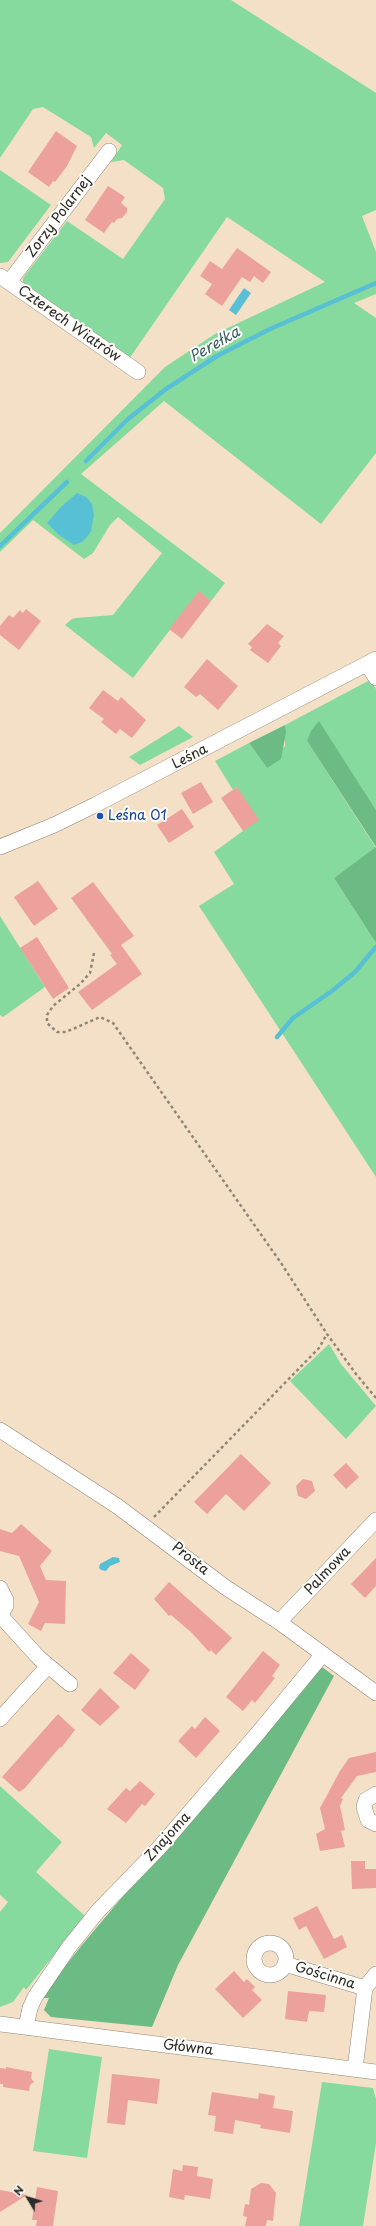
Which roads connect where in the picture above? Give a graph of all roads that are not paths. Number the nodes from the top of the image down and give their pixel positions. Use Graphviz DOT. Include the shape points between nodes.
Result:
graph roads {
  1 [pos="109,151"];
  2 [pos="5,279"];
  3 [pos="138,372"];
  4 [pos="371,661"];
  5 [pos="376,678"];
  6 [pos="0,847"];
  7 [pos="0,1430"];
  8 [pos="376,1520"];
  9 [pos="0,1588"];
  10 [pos="0,1615"];
  11 [pos="279,1622"];
  12 [pos="323,1654"];
  13 [pos="48,1666"];
  14 [pos="70,1684"];
  15 [pos="376,1694"];
  16 [pos="0,1719"];
  17 [pos="376,1794"];
  18 [pos="376,1824"];
  19 [pos="285,1964"];
  20 [pos="376,1974"];
  21 [pos="365,1988"];
  22 [pos="0,2024"];
  23 [pos="26,2027"];
  24 [pos="355,2069"];
  25 [pos="376,2072"];
  1 -- 2 [label="street, Zorzy Polarnej"];
  2 -- 3 [label="street, Czterech Wiatrów"];
  4 -- 5 [label="street"];
  4 -- 6 [label="street, Leśna" via="86,810"];
  7 -- 11 [label="street, Prosta" via="147,1528 225,1587"];
  8 -- 11 [label="street, Palmowa"];
  9 -- 10 [label="street" via="6,1606"];
  10 -- 13 [label="street"];
  11 -- 12 [label="street, Prosta"];
  12 -- 15 [label="street, Prosta"];
  12 -- 23 [label="street, Znajoma" via="258,1734 159,1848 98,1911 35,1997"];
  13 -- 14 [label="street"];
  13 -- 16 [label="street"];
  17 -- 18 [label="street" via="366,1800 364,1807 368,1820"];
  19 -- 21 [label="street, Gościnna"];
  20 -- 21 [label="street, Gościnna"];
  21 -- 24 [label="street, Gościnna"];
  22 -- 23 [label="street, Główna"];
  23 -- 24 [label="street, Główna"];
  24 -- 25 [label="street, Główna"];
}
